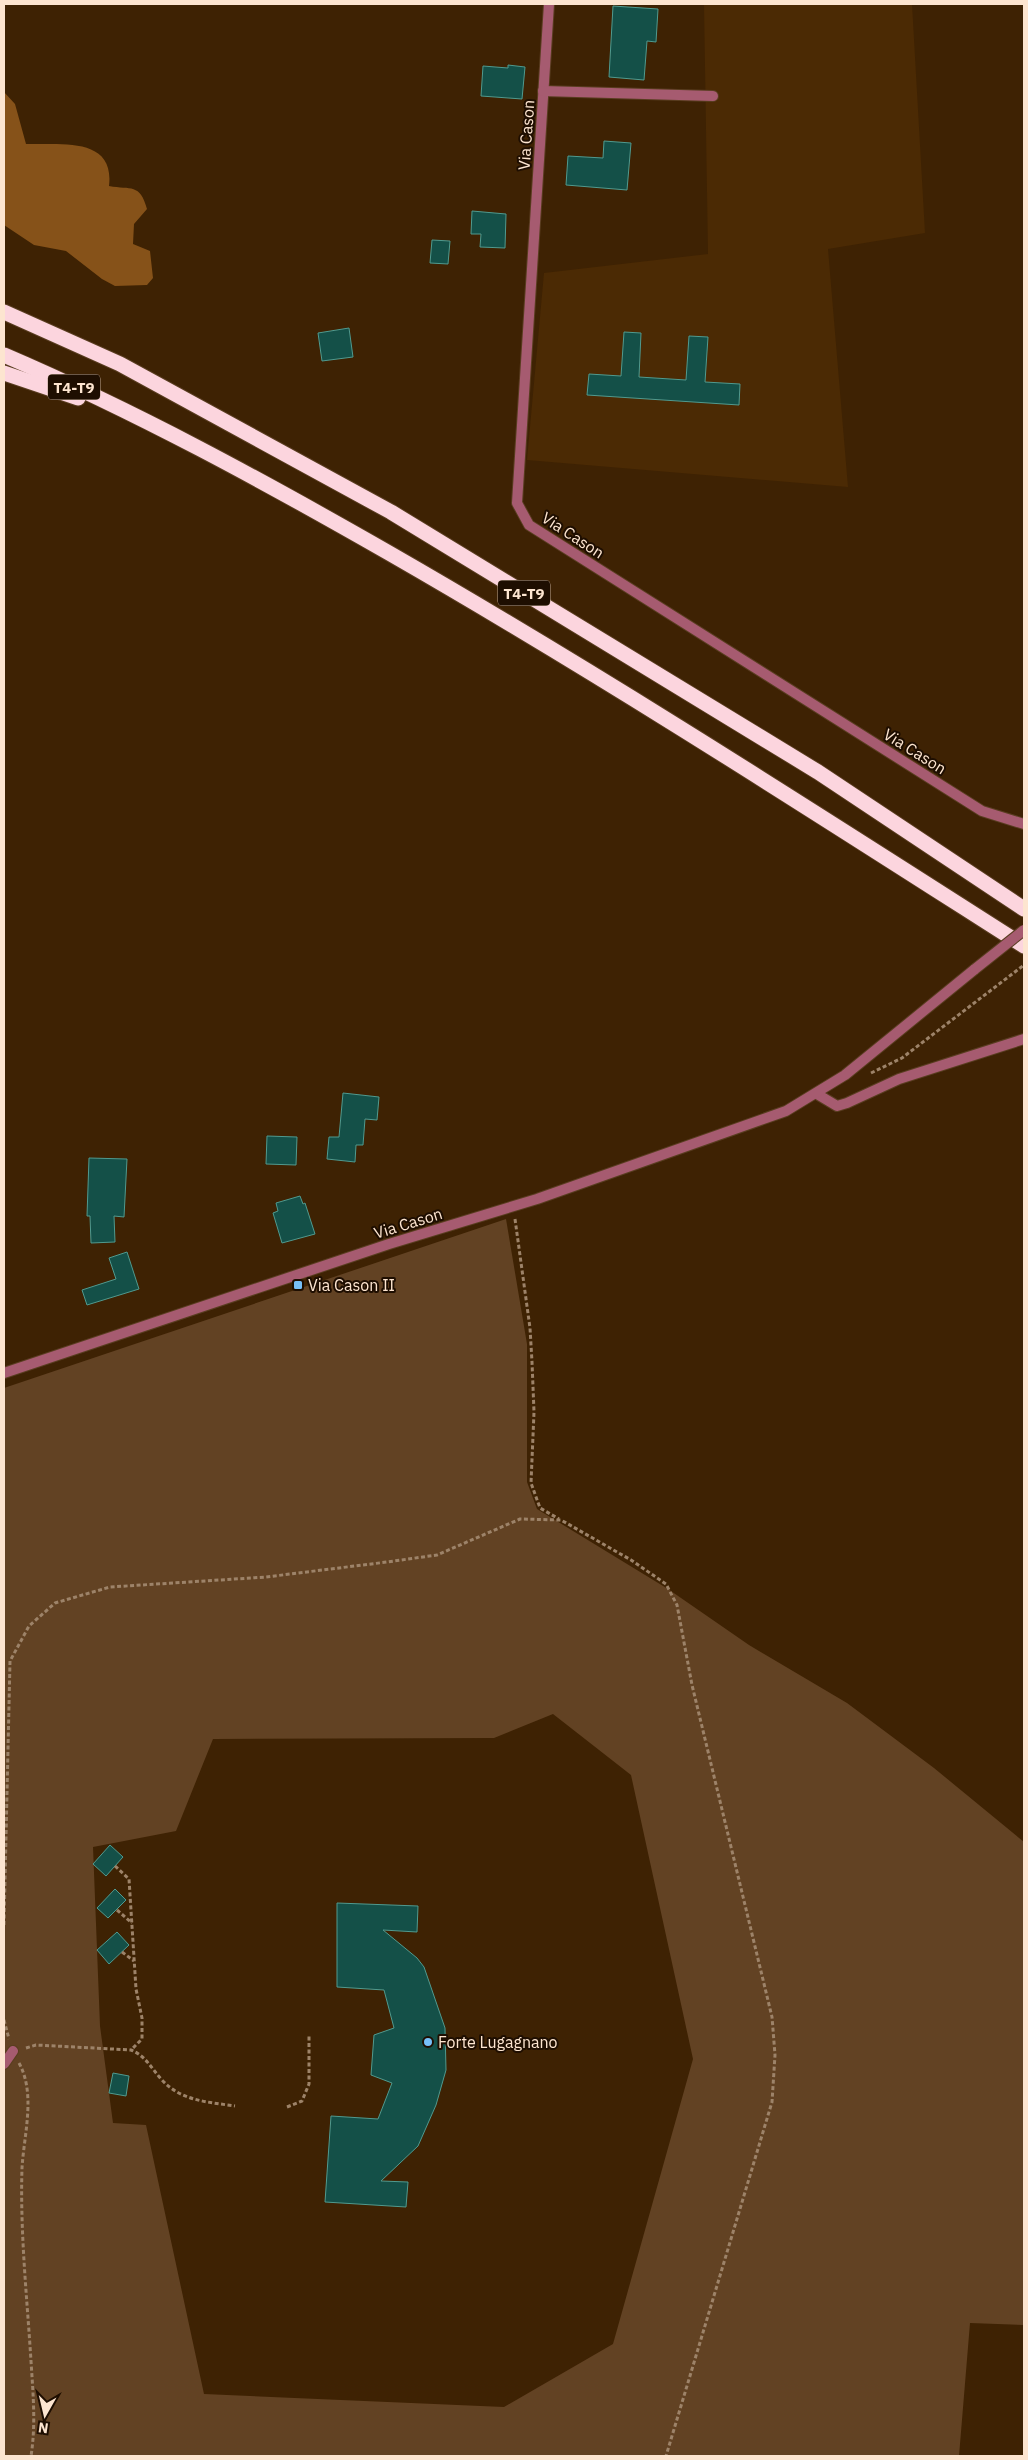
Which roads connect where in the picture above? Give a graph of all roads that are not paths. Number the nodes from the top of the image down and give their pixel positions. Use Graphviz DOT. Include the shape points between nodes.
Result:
graph roads {
  1 [pos="549,4"];
  2 [pos="544,91"];
  3 [pos="713,96"];
  4 [pos="4,312"];
  5 [pos="4,355"];
  6 [pos="4,373"];
  7 [pos="144,420"];
  8 [pos="1024,824"];
  9 [pos="1024,909"];
  10 [pos="1024,930"];
  11 [pos="1024,946"];
  12 [pos="1024,1039"];
  13 [pos="817,1094"];
  14 [pos="4,1373"];
  15 [pos="13,2051"];
  16 [pos="4,2064"];
  1 -- 2 [label="street, Via Cason"];
  2 -- 3 [label="street"];
  2 -- 8 [label="street, Via Cason" via="518,503 529,525 982,811"];
  4 -- 9 [label="highway, T4-T9" via="120,364 391,512 818,772"];
  5 -- 7 [label="highway, T4-T9"];
  6 -- 7 [label="highway, T4-T9"];
  7 -- 11 [label="highway, T4-T9" via="281,492 479,606 658,713"];
  10 -- 13 [label="street, Via Cason, bridge"];
  12 -- 13 [label="street" via="899,1079 837,1106"];
  13 -- 14 [label="street, Via Cason" via="786,1111 741,1128 514,1206 389,1244"];
  15 -- 16 [label="street"];
}
